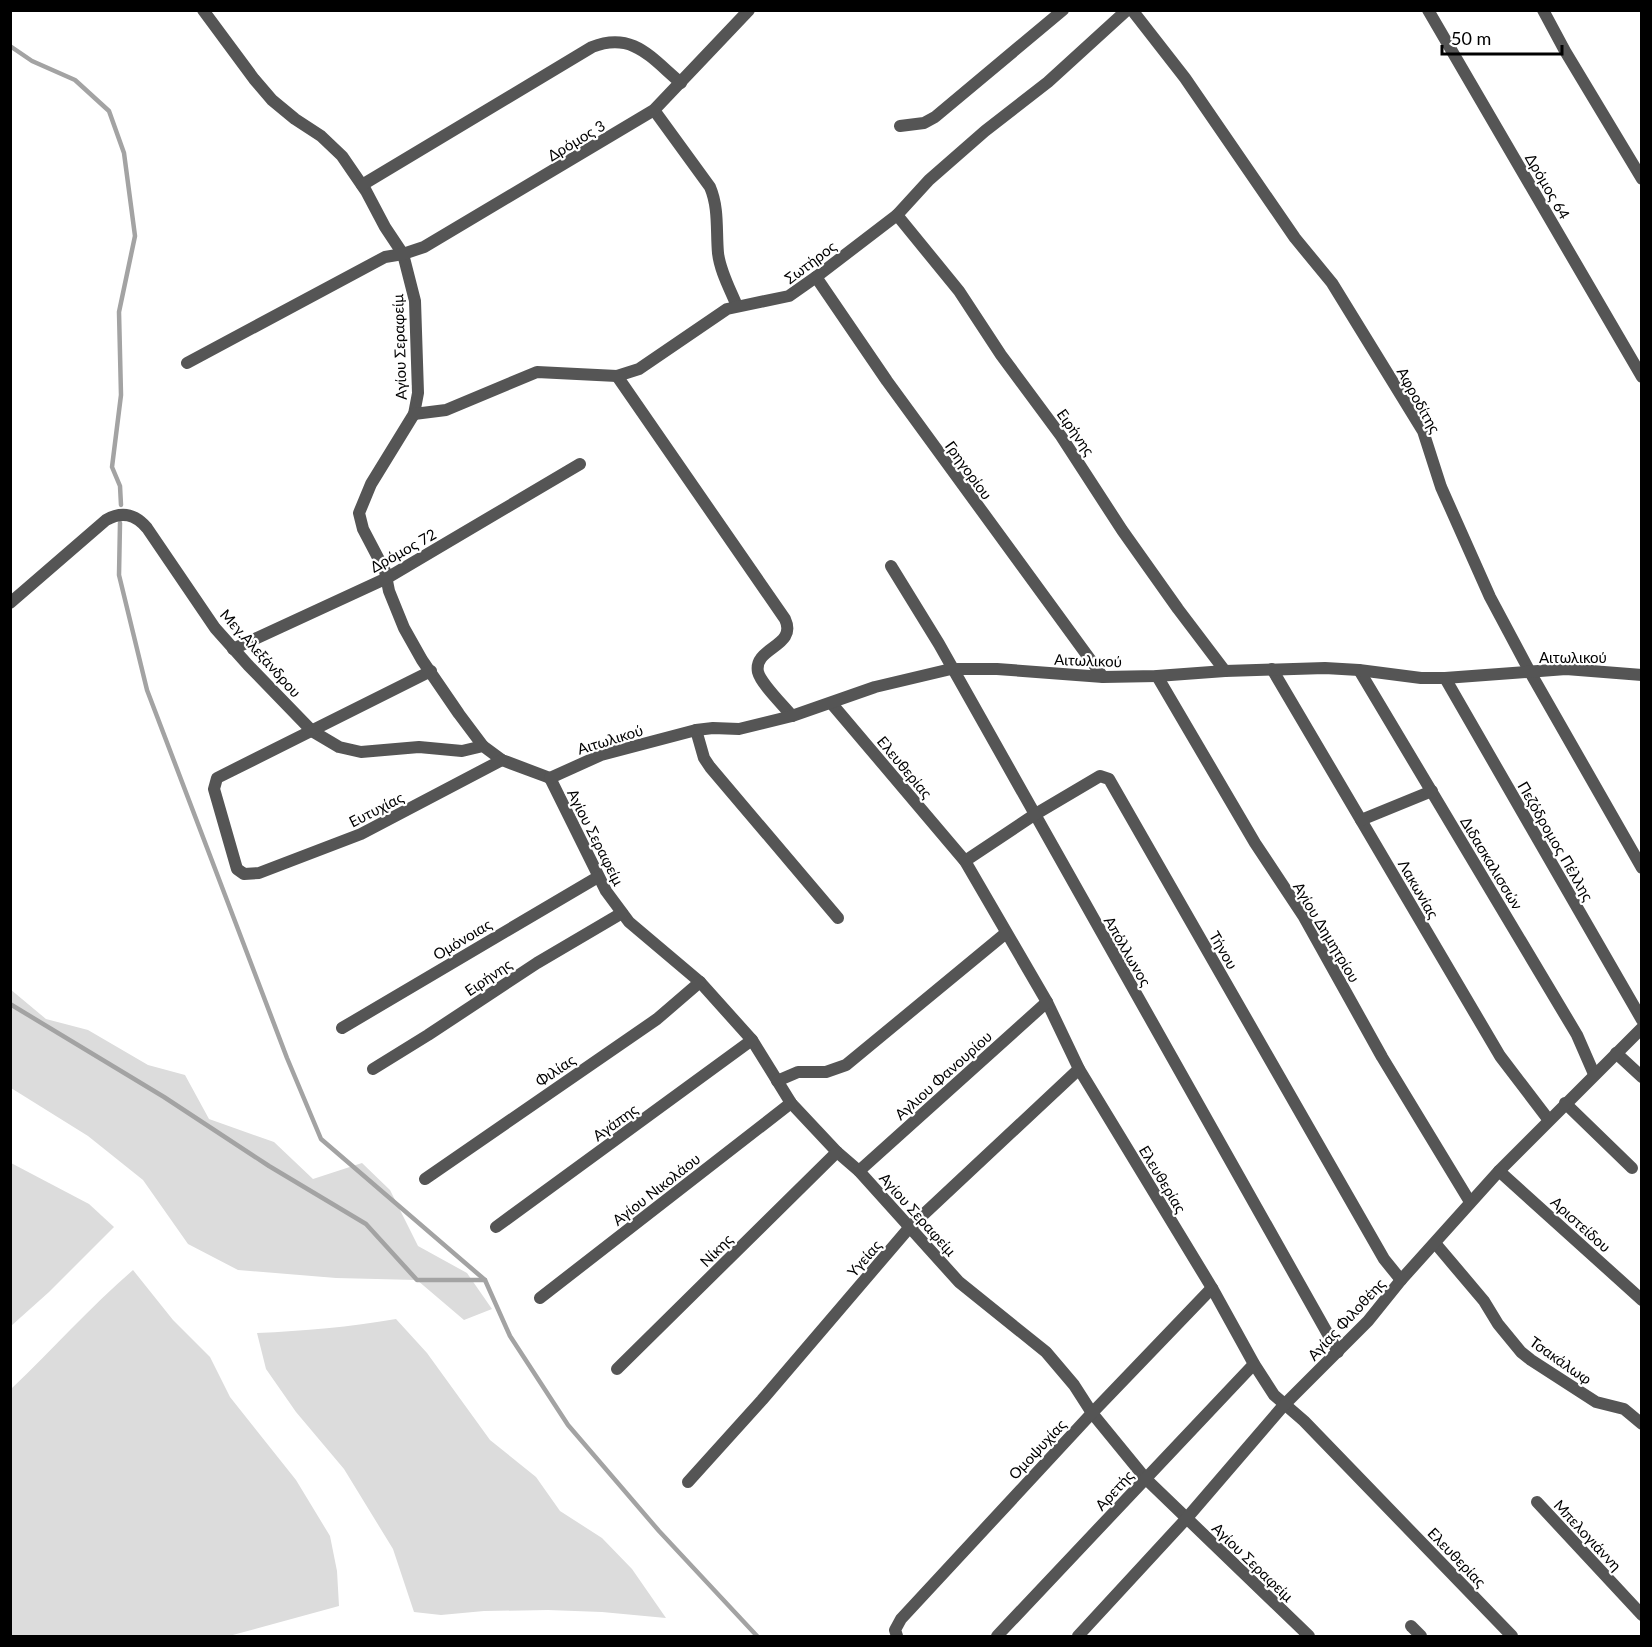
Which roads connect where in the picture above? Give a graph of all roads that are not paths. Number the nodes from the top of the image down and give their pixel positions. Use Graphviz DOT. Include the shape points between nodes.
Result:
graph roads {
  1 [pos="203,10"];
  2 [pos="749,10"];
  3 [pos="1063,10"];
  4 [pos="1127,10"];
  5 [pos="1132,10"];
  6 [pos="1428,10"];
  7 [pos="1544,10"];
  8 [pos="681,83"];
  9 [pos="654,110"];
  10 [pos="900,126"];
  11 [pos="1641,179"];
  12 [pos="362,185"];
  13 [pos="897,215"];
  14 [pos="397,255"];
  15 [pos="816,277"];
  16 [pos="737,306"];
  17 [pos="187,363"];
  18 [pos="617,376"];
  19 [pos="1641,377"];
  20 [pos="414,414"];
  21 [pos="580,464"];
  22 [pos="891,566"];
  23 [pos="387,578"];
  24 [pos="10,603"];
  25 [pos="233,649"];
  26 [pos="951,669"];
  27 [pos="1272,669"];
  28 [pos="1359,670"];
  29 [pos="431,671"];
  30 [pos="1225,671"];
  31 [pos="1530,672"];
  32 [pos="1641,675"];
  33 [pos="1158,676"];
  34 [pos="1103,677"];
  35 [pos="1445,678"];
  36 [pos="832,704"];
  37 [pos="792,716"];
  38 [pos="696,730"];
  39 [pos="312,731"];
  40 [pos="483,746"];
  41 [pos="502,760"];
  42 [pos="550,778"];
  43 [pos="1432,791"];
  44 [pos="1034,816"];
  45 [pos="1361,820"];
  46 [pos="965,861"];
  47 [pos="1641,868"];
  48 [pos="598,877"];
  49 [pos="622,914"];
  50 [pos="838,918"];
  51 [pos="1006,933"];
  52 [pos="700,982"];
  53 [pos="1047,1002"];
  54 [pos="1641,1020"];
  55 [pos="342,1028"];
  56 [pos="1641,1028"];
  57 [pos="752,1040"];
  58 [pos="1616,1053"];
  59 [pos="1079,1068"];
  60 [pos="373,1069"];
  61 [pos="1594,1074"];
  62 [pos="1641,1077"];
  63 [pos="777,1081"];
  64 [pos="791,1103"];
  65 [pos="1565,1103"];
  66 [pos="1548,1119"];
  67 [pos="837,1152"];
  68 [pos="1632,1168"];
  69 [pos="859,1171"];
  70 [pos="1499,1171"];
  71 [pos="425,1179"];
  72 [pos="1470,1202"];
  73 [pos="496,1227"];
  74 [pos="909,1228"];
  75 [pos="1434,1243"];
  76 [pos="1401,1280"];
  77 [pos="1212,1288"];
  78 [pos="540,1298"];
  79 [pos="1641,1300"];
  80 [pos="1338,1352"];
  81 [pos="1254,1365"];
  82 [pos="617,1369"];
  83 [pos="1284,1405"];
  84 [pos="1092,1413"];
  85 [pos="1641,1424"];
  86 [pos="1146,1479"];
  87 [pos="688,1482"];
  88 [pos="1537,1502"];
  89 [pos="1186,1519"];
  90 [pos="1641,1615"];
  91 [pos="1411,1626"];
  92 [pos="897,1636"];
  93 [pos="997,1636"];
  94 [pos="1078,1636"];
  95 [pos="1309,1636"];
  96 [pos="1421,1636"];
  97 [pos="1512,1636"];
  1 -- 12 [label="street, Αγίου Σεραφείμ" via="272,100 321,136 342,156"];
  2 -- 8 [label="street, Δρόμος 3"];
  3 -- 10 [label="street" via="935,117 924,123"];
  4 -- 13 [label="street, Σωτήρος" via="1048,82 985,130"];
  5 -- 31 [label="street, Αφροδίτης" via="1185,78 1295,238 1332,283 1423,432 1485,587"];
  6 -- 19 [label="street, Δρόμος 64"];
  7 -- 11 [label="street"];
  8 -- 9 [label="street, Δρόμος 3"];
  8 -- 12 [label="street" via="633,44 605,42"];
  9 -- 14 [label="street, Δρόμος 3" via="424,247"];
  9 -- 16 [label="street" via="710,187 715,199 721,269"];
  12 -- 14 [label="street, Αγίου Σεραφείμ"];
  13 -- 15 [label="street, Σωτήρος"];
  13 -- 30 [label="street, Ειρήνης" via="959,291 1122,530"];
  14 -- 17 [label="street, Δρόμος 3"];
  14 -- 20 [label="street, Αγίου Σεραφείμ" via="415,301 418,393"];
  15 -- 16 [label="street, Σωτήρος" via="789,296"];
  15 -- 34 [label="street, Γρηγορίου"];
  16 -- 18 [label="street, Σωτήρος" via="639,369"];
  18 -- 20 [label="street, Σωτήρος" via="537,372 447,410"];
  18 -- 37 [label="street" via="785,619 785,638 760,659 758,669"];
  20 -- 23 [label="street, Αγίου Σεραφείμ" via="370,484 359,513"];
  21 -- 23 [label="street, Δρόμος 72"];
  22 -- 26 [label="street, Απόλλωνος"];
  23 -- 25 [label="street, Δρόμος 72"];
  23 -- 29 [label="street, Αγίου Σεραφείμ" via="404,628"];
  24 -- 25 [label="street, Μεγ.Αλεξάνδρου" via="98,525 113,516 135,516"];
  25 -- 39 [label="street, Μεγ.Αλεξάνδρου"];
  26 -- 34 [label="street, Αιτωλικού"];
  26 -- 36 [label="street, Αιτωλικού" via="875,687"];
  26 -- 44 [label="street, Απόλλωνος"];
  27 -- 28 [label="street, Αιτωλικού"];
  27 -- 30 [label="street, Αιτωλικού"];
  27 -- 45 [label="street, Λακωνίας"];
  28 -- 35 [label="street, Αιτωλικού"];
  28 -- 43 [label="street, Διδασκαλισσών"];
  29 -- 39 [label="street"];
  29 -- 40 [label="street, Αγίου Σεραφείμ"];
  30 -- 33 [label="street, Αιτωλικού"];
  31 -- 32 [label="street, Αιτωλικού" via="1566,669"];
  31 -- 35 [label="street, Αιτωλικού"];
  31 -- 47 [label="street, Αφροδίτης"];
  33 -- 34 [label="street, Αιτωλικού"];
  33 -- 72 [label="street, Αγίου Δημητρίου"];
  35 -- 54 [label="street, Πεζόδρομος Πέλλης"];
  36 -- 37 [label="street, Αιτωλικού"];
  36 -- 46 [label="street, Ελευθερίας"];
  37 -- 38 [label="street, Αιτωλικού" via="739,729"];
  38 -- 42 [label="street, Αιτωλικού" via="601,755"];
  38 -- 50 [label="street" via="710,767"];
  39 -- 40 [label="street, Μεγ.Αλεξάνδρου" via="339,747 361,752 419,747 462,752"];
  39 -- 41 [label="street, Ευτυχίας" via="214,781 235,866 244,874 258,873 361,834"];
  40 -- 41 [label="street"];
  41 -- 42 [label="street"];
  42 -- 48 [label="street, Αγίου Σεραφείμ"];
  43 -- 45 [label="street"];
  43 -- 61 [label="street, Διδασκαλισσών" via="1577,1035"];
  44 -- 46 [label="street, Τήνου"];
  44 -- 76 [label="street, Τήνου" via="1100,776 1109,779 1383,1259"];
  44 -- 80 [label="street, Απόλλωνος"];
  45 -- 66 [label="street, Λακωνίας" via="1500,1056"];
  46 -- 51 [label="street, Ελευθερίας"];
  48 -- 49 [label="street, Αγίου Σεραφείμ"];
  48 -- 55 [label="street, Ομόνοιας"];
  49 -- 52 [label="street, Αγίου Σεραφείμ"];
  49 -- 60 [label="street, Ειρήνης" via="537,963"];
  51 -- 53 [label="street, Ελευθερίας"];
  51 -- 63 [label="street" via="846,1065 826,1072 798,1072"];
  52 -- 57 [label="street, Αγίου Σεραφείμ"];
  52 -- 71 [label="street, Φιλίας" via="657,1019"];
  53 -- 59 [label="street, Ελευθερίας"];
  53 -- 69 [label="street, Αγλιου Φανουρίου"];
  56 -- 58 [label="street, Αγίας Φιλοθέης"];
  57 -- 63 [label="street, Αγίου Σεραφείμ"];
  57 -- 73 [label="street, Αγάπης"];
  58 -- 61 [label="street, Αγίας Φιλοθέης"];
  58 -- 62 [label="street"];
  59 -- 74 [label="street, Υγείας"];
  59 -- 77 [label="street, Ελευθερίας"];
  61 -- 65 [label="street, Αγίας Φιλοθέης"];
  63 -- 64 [label="street, Αγίου Σεραφείμ"];
  64 -- 67 [label="street, Αγίου Σεραφείμ"];
  64 -- 78 [label="street, Αγίου Νικολάου"];
  65 -- 66 [label="street, Αγίας Φιλοθέης"];
  65 -- 68 [label="street"];
  66 -- 70 [label="street, Αγίας Φιλοθέης"];
  67 -- 69 [label="street, Αγίου Σεραφείμ"];
  67 -- 82 [label="street, Νίκης"];
  69 -- 74 [label="street, Αγίου Σεραφείμ"];
  70 -- 72 [label="street, Αγίας Φιλοθέης"];
  70 -- 79 [label="street, Αριστείδου"];
  72 -- 75 [label="street, Αγίας Φιλοθέης"];
  74 -- 84 [label="street, Αγίου Σεραφείμ" via="959,1282 1046,1352"];
  74 -- 87 [label="street, Υγείας"];
  75 -- 76 [label="street, Αγίας Φιλοθέης"];
  75 -- 85 [label="street, Τσακάλωφ" via="1521,1352 1596,1402 1623,1409"];
  76 -- 80 [label="street, Αγίας Φιλοθέης"];
  77 -- 81 [label="street, Ελευθερίας"];
  77 -- 84 [label="street, Ομοψυχίας"];
  80 -- 83 [label="street, Αγίας Φιλοθέης"];
  81 -- 83 [label="street, Ελευθερίας"];
  81 -- 86 [label="street, Αρετής"];
  83 -- 89 [label="street, Αγίας Φιλοθέης"];
  83 -- 97 [label="street, Ελευθερίας"];
  84 -- 86 [label="street, Αγίου Σεραφείμ"];
  84 -- 92 [label="street, Ομοψυχίας" via="901,1619 895,1630"];
  86 -- 89 [label="street, Αγίου Σεραφείμ"];
  86 -- 93 [label="street, Αρετής"];
  88 -- 90 [label="street, Μπελογιάννη"];
  89 -- 94 [label="street, Αγίας Φιλοθέης"];
  89 -- 95 [label="street, Αγίου Σεραφείμ"];
  91 -- 96 [label="street"];
}
